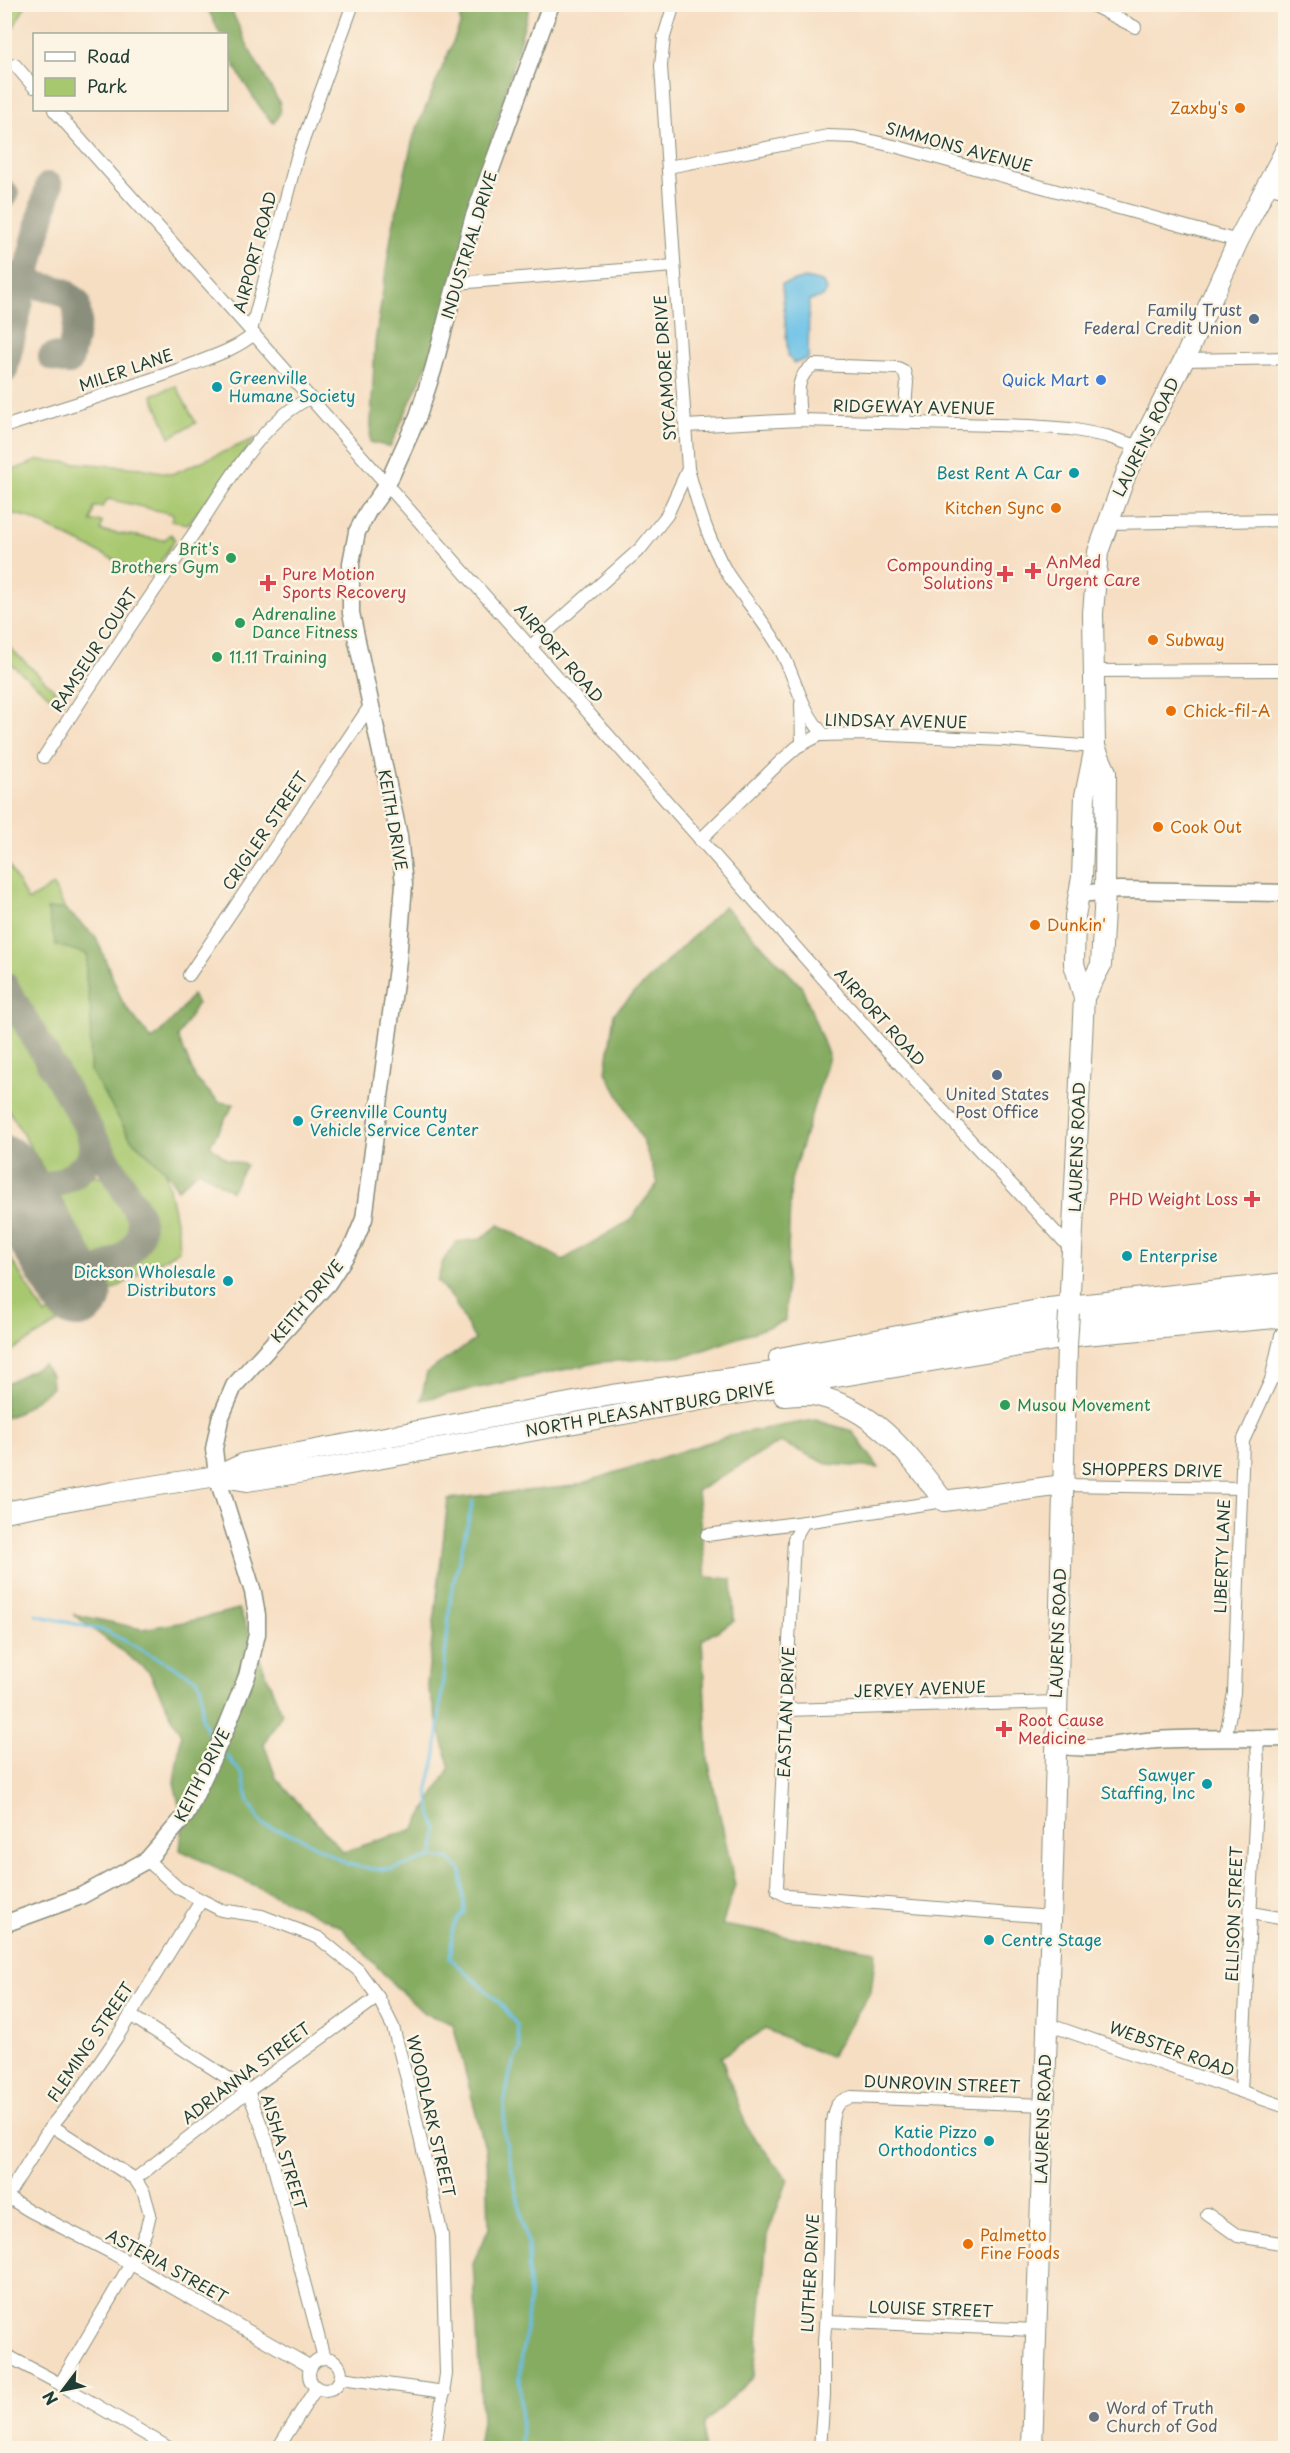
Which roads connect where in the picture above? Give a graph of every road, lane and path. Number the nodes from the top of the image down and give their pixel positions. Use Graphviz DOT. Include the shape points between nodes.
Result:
graph roads {
  1 [pos="353,4"];
  2 [pos="551,4"];
  3 [pos="674,4"];
  4 [pos="1090,4"];
  5 [pos="1136,27"];
  6 [pos="15,64"];
  7 [pos="33,86"];
  8 [pos="55,111"];
  9 [pos="1286,149"];
  10 [pos="668,167"];
  11 [pos="1276,189"];
  12 [pos="1238,241"];
  13 [pos="674,266"];
  14 [pos="456,283"];
  15 [pos="253,333"];
  16 [pos="1286,358"];
  17 [pos="1184,360"];
  18 [pos="310,398"];
  19 [pos="800,420"];
  20 [pos="904,422"];
  21 [pos="685,426"];
  22 [pos="4,427"];
  23 [pos="1138,447"];
  24 [pos="688,469"];
  25 [pos="387,484"];
  26 [pos="1286,520"];
  27 [pos="1108,523"];
  28 [pos="531,646"];
  29 [pos="1286,670"];
  30 [pos="1092,671"];
  31 [pos="801,703"];
  32 [pos="370,706"];
  33 [pos="824,735"];
  34 [pos="802,744"];
  35 [pos="1095,747"];
  36 [pos="44,757"];
  37 [pos="700,840"];
  38 [pos="1106,891"];
  39 [pos="1286,893"];
  40 [pos="1080,894"];
  41 [pos="189,975"];
  42 [pos="1084,997"];
  43 [pos="1072,1250"];
  44 [pos="1286,1283"];
  45 [pos="1286,1299"];
  46 [pos="1286,1317"];
  47 [pos="1076,1319"];
  48 [pos="1286,1328"];
  49 [pos="1286,1368"];
  50 [pos="1271,1380"];
  51 [pos="706,1398"];
  52 [pos="217,1476"];
  53 [pos="1063,1485"];
  54 [pos="1241,1488"];
  55 [pos="944,1501"];
  56 [pos="4,1512"];
  57 [pos="804,1522"];
  58 [pos="707,1535"];
  59 [pos="1056,1701"];
  60 [pos="786,1710"];
  61 [pos="1286,1738"];
  62 [pos="1226,1739"];
  63 [pos="1257,1739"];
  64 [pos="1056,1745"];
  65 [pos="147,1860"];
  66 [pos="201,1901"];
  67 [pos="1251,1913"];
  68 [pos="1051,1917"];
  69 [pos="1286,1919"];
  70 [pos="4,1924"];
  71 [pos="378,1997"];
  72 [pos="130,2015"];
  73 [pos="1047,2024"];
  74 [pos="248,2091"];
  75 [pos="1241,2091"];
  76 [pos="840,2102"];
  77 [pos="1044,2105"];
  78 [pos="1286,2107"];
  79 [pos="52,2126"];
  80 [pos="135,2179"];
  81 [pos="5,2198"];
  82 [pos="1207,2214"];
  83 [pos="1286,2244"];
  84 [pos="130,2265"];
  85 [pos="826,2321"];
  86 [pos="1035,2330"];
  87 [pos="4,2354"];
  88 [pos="324,2358"];
  89 [pos="311,2367"];
  90 [pos="341,2378"];
  91 [pos="60,2384"];
  92 [pos="316,2388"];
  93 [pos="445,2392"];
  94 [pos="1037,2446"];
  95 [pos="169,2448"];
  96 [pos="278,2448"];
  97 [pos="435,2448"];
  98 [pos="820,2448"];
  1 -- 15 [label="street, AIRPORT ROAD" via="297,156"];
  2 -- 14 [label="street, INDUSTRIAL DRIVE" via="473,219"];
  3 -- 10 [label="street, SYCAMORE DRIVE" via="664,37 661,66"];
  4 -- 5 [label="street"];
  6 -- 7 [label="street"];
  8 -- 15 [label="street"];
  9 -- 11 [label="main road, LAURENS ROAD"];
  10 -- 12 [label="street, SIMMONS AVENUE" via="815,137 854,137"];
  10 -- 13 [label="street, SYCAMORE DRIVE"];
  11 -- 12 [label="main road, LAURENS ROAD"];
  12 -- 17 [label="main road, LAURENS ROAD"];
  13 -- 14 [label="street"];
  13 -- 21 [label="street, SYCAMORE DRIVE"];
  14 -- 25 [label="street, INDUSTRIAL DRIVE" via="427,391"];
  15 -- 18 [label="street, AIRPORT ROAD"];
  15 -- 22 [label="street, MILER LANE" via="238,346 164,375"];
  16 -- 17 [label="street"];
  17 -- 23 [label="main road, LAURENS ROAD"];
  18 -- 25 [label="street, AIRPORT ROAD"];
  18 -- 36 [label="street, RAMSEUR COURT" via="294,406 243,461"];
  19 -- 20 [label="street, RIDGEWAY AVENUE"];
  19 -- 20 [label="street" via="800,379 803,371 814,365 898,368 907,382"];
  19 -- 21 [label="street, RIDGEWAY AVENUE"];
  20 -- 23 [label="street, RIDGEWAY AVENUE" via="1070,429"];
  21 -- 24 [label="street, SYCAMORE DRIVE"];
  23 -- 27 [label="main road, LAURENS ROAD"];
  24 -- 28 [label="street" via="667,515 641,548"];
  24 -- 31 [label="street, SYCAMORE DRIVE" via="714,547 775,640"];
  25 -- 28 [label="street, AIRPORT ROAD"];
  25 -- 32 [label="street, KEITH DRIVE" via="357,532 351,563 351,613"];
  26 -- 27 [label="street"];
  27 -- 30 [label="main road, LAURENS ROAD" via="1097,562"];
  28 -- 37 [label="street, AIRPORT ROAD"];
  29 -- 30 [label="street"];
  30 -- 35 [label="main road, LAURENS ROAD"];
  31 -- 33 [label="street, SYCAMORE DRIVE"];
  31 -- 34 [label="street, SYCAMORE DRIVE"];
  32 -- 41 [label="street, CRIGLER STREET"];
  32 -- 52 [label="street, KEITH DRIVE" via="399,836 404,884 398,960 364,1219 354,1243 328,1283 234,1386 220,1419 214,1449"];
  33 -- 34 [label="street, LINDSAY AVENUE"];
  33 -- 35 [label="street, LINDSAY AVENUE"];
  34 -- 37 [label="street, LINDSAY AVENUE"];
  35 -- 38 [label="main road, LAURENS ROAD" via="1106,772"];
  35 -- 40 [label="main road, LAURENS ROAD" via="1085,796"];
  37 -- 43 [label="street, AIRPORT ROAD"];
  38 -- 39 [label="street"];
  38 -- 40 [label="street"];
  38 -- 42 [label="main road, LAURENS ROAD" via="1101,965"];
  40 -- 42 [label="main road, LAURENS ROAD" via="1074,964"];
  42 -- 43 [label="main road, LAURENS ROAD"];
  43 -- 47 [label="main road, LAURENS ROAD"];
  44 -- 47 [label="main road"];
  45 -- 47 [label="main road"];
  46 -- 47 [label="main road"];
  47 -- 51 [label="main road, NORTH PLEASANTBURG DRIVE"];
  47 -- 52 [label="main road, NORTH PLEASANTBURG DRIVE" via="726,1368 553,1407 245,1463"];
  47 -- 53 [label="main road, LAURENS ROAD, bridge" via="1067,1346"];
  48 -- 50 [label="street, LIBERTY LANE"];
  49 -- 50 [label="street, LIBERTY LANE"];
  50 -- 54 [label="street, LIBERTY LANE" via="1243,1441"];
  51 -- 52 [label="main road, NORTH PLEASANTBURG DRIVE" via="247,1481"];
  51 -- 55 [label="main road" via="815,1395 846,1405 886,1432"];
  52 -- 56 [label="main road, NORTH PLEASANTBURG DRIVE"];
  52 -- 65 [label="street, KEITH DRIVE" via="253,1592 257,1615 254,1654 225,1731 186,1815"];
  53 -- 54 [label="street, SHOPPERS DRIVE"];
  53 -- 55 [label="main road"];
  53 -- 59 [label="main road, LAURENS ROAD"];
  54 -- 62 [label="street, LIBERTY LANE" via="1234,1693"];
  55 -- 57 [label="street"];
  57 -- 58 [label="street"];
  57 -- 60 [label="street, EASTLAN DRIVE" via="793,1545"];
  59 -- 60 [label="street, JERVEY AVENUE"];
  59 -- 64 [label="main road, LAURENS ROAD"];
  60 -- 68 [label="street, EASTLAN DRIVE" via="777,1887 782,1894"];
  61 -- 63 [label="street"];
  62 -- 63 [label="street"];
  62 -- 64 [label="street" via="1158,1740 1074,1749"];
  63 -- 67 [label="street, ELLISON STREET"];
  64 -- 68 [label="main road, LAURENS ROAD"];
  65 -- 66 [label="street, WOODLARK STREET" via="178,1888"];
  65 -- 70 [label="street, KEITH DRIVE" via="81,1896"];
  66 -- 71 [label="street, WOODLARK STREET" via="220,1911 261,1916 319,1938 358,1970"];
  66 -- 72 [label="street, FLEMING STREET"];
  67 -- 69 [label="street"];
  67 -- 75 [label="street, ELLISON STREET"];
  68 -- 73 [label="main road, LAURENS ROAD"];
  71 -- 74 [label="street, ADRIANNA STREET"];
  71 -- 93 [label="street, WOODLARK STREET" via="393,2027 407,2079 441,2236 447,2349"];
  72 -- 74 [label="street, AISHA STREET"];
  72 -- 79 [label="street, FLEMING STREET"];
  73 -- 75 [label="street, WEBSTER ROAD"];
  73 -- 77 [label="main road, LAURENS ROAD"];
  74 -- 80 [label="street, ADRIANNA STREET"];
  74 -- 88 [label="street, AISHA STREET" via="267,2142"];
  75 -- 78 [label="street, WEBSTER ROAD"];
  76 -- 77 [label="street, DUNROVIN STREET" via="852,2097"];
  76 -- 85 [label="street, LUTHER DRIVE" via="832,2122"];
  77 -- 86 [label="main road, LAURENS ROAD"];
  79 -- 80 [label="street"];
  79 -- 81 [label="street, FLEMING STREET"];
  80 -- 84 [label="street" via="150,2214"];
  81 -- 84 [label="street, ASTERIA STREET"];
  82 -- 83 [label="street" via="1238,2236"];
  84 -- 89 [label="street, ASTERIA STREET"];
  84 -- 91 [label="street"];
  85 -- 86 [label="street, LOUISE STREET"];
  85 -- 98 [label="street, LUTHER DRIVE"];
  86 -- 94 [label="main road, LAURENS ROAD"];
  87 -- 91 [label="street"];
  88 -- 89 [label="street"];
  88 -- 90 [label="street" via="339,2366"];
  89 -- 92 [label="street" via="309,2379"];
  90 -- 92 [label="street" via="327,2391"];
  90 -- 93 [label="street"];
  91 -- 95 [label="street"];
  92 -- 96 [label="street"];
  93 -- 97 [label="street, WOODLARK STREET"];
}
